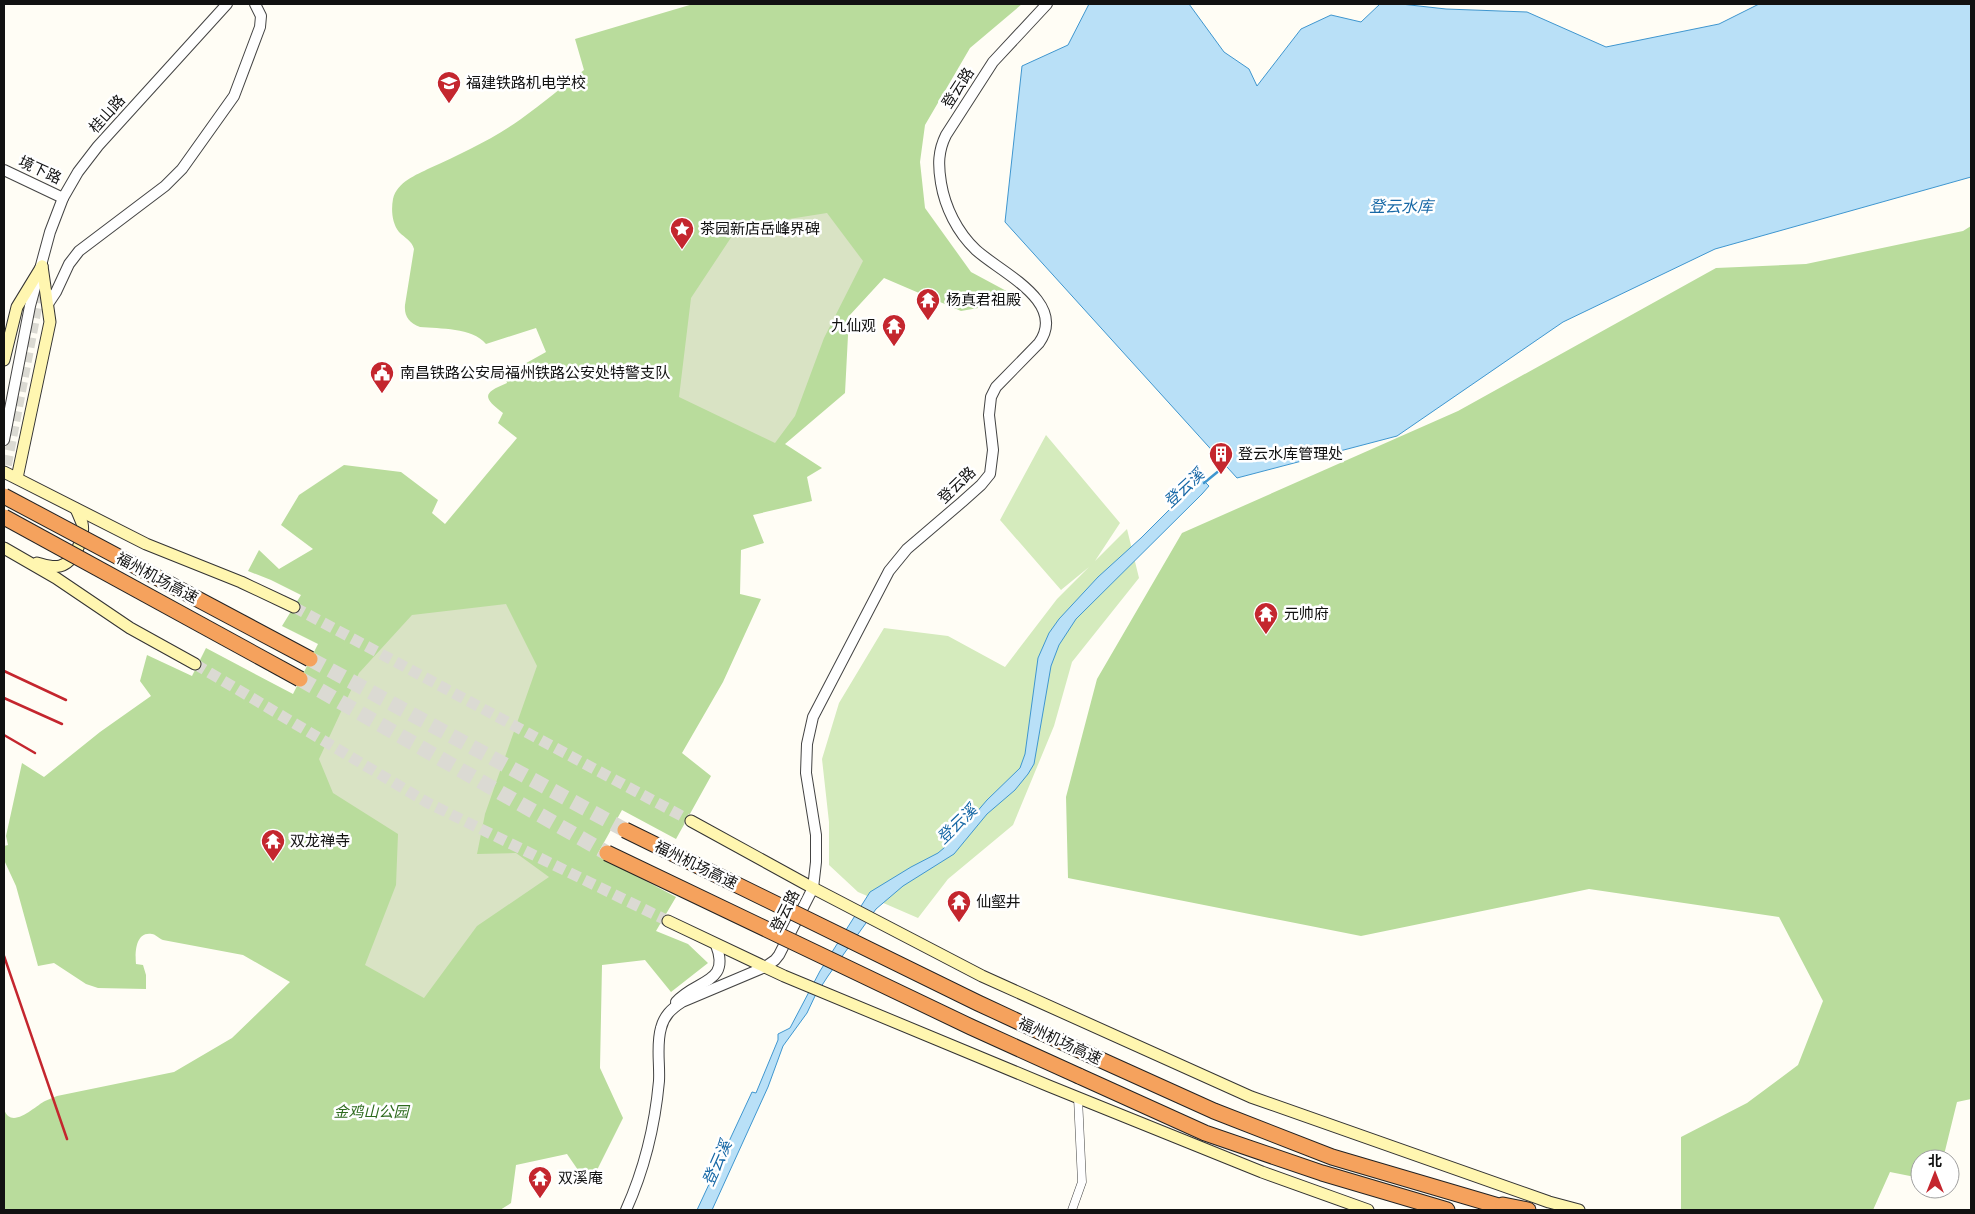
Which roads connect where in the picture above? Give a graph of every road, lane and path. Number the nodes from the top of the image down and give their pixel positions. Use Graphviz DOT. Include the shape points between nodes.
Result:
graph roads {
  1 [pos="227,4"];
  2 [pos="254,4"];
  3 [pos="1048,4"];
  4 [pos="4,170"];
  5 [pos="63,198"];
  6 [pos="42,266"];
  7 [pos="48,304"];
  8 [pos="4,360"];
  9 [pos="4,440"];
  10 [pos="4,472"];
  11 [pos="17,478"];
  12 [pos="4,496"];
  13 [pos="76,509"];
  14 [pos="4,518"];
  15 [pos="4,548"];
  16 [pos="21,558"];
  17 [pos="294,607"];
  18 [pos="310,659"];
  19 [pos="195,664"];
  20 [pos="300,679"];
  21 [pos="691,820"];
  22 [pos="626,830"];
  23 [pos="607,853"];
  24 [pos="814,888"];
  25 [pos="668,920"];
  26 [pos="716,944"];
  27 [pos="764,967"];
  28 [pos="678,1000"];
  29 [pos="670,1011"];
  30 [pos="1078,1098"];
  31 [pos="1486,1202"];
  32 [pos="626,1210"];
  33 [pos="1072,1210"];
  34 [pos="1368,1210"];
  35 [pos="1447,1210"];
  36 [pos="1512,1210"];
  37 [pos="1528,1210"];
  38 [pos="1579,1210"];
  1 -- 5 [label="street, 桂山路" via="98,146"];
  2 -- 7 [label="street" via="261,16 260,27 234,96 176,176 76,254"];
  3 -- 24 [label="street, 登云路" via="994,62 946,135 938,160 945,201 959,228 976,249 1037,299 1045,313 1045,329 1039,343 1002,381 992,397 989,415 993,450 990,474 969,497 907,549 889,571 813,717 807,744 806,773 816,835"];
  4 -- 5 [label="street, 境下路"];
  5 -- 6 [label="street, 桂山路"];
  6 -- 7 [label="main road"];
  6 -- 8 [label="main road" via="17,307"];
  6 -- 9 [label="street, 桂山路" via="30,306"];
  7 -- 11 [label="main road" via="50,322"];
  10 -- 11 [label="main road"];
  11 -- 13 [label="main road"];
  12 -- 18 [label="highway, 福州机场高速, bridge"];
  13 -- 16 [label="main road" via="82,533 76,553 70,560 62,566 51,567"];
  13 -- 17 [label="main road" via="146,544"];
  14 -- 20 [label="highway, 福州机场高速, bridge"];
  15 -- 16 [label="main road"];
  16 -- 19 [label="main road" via="130,628"];
  21 -- 24 [label="main road"];
  22 -- 31 [label="highway, 福州机场高速, bridge" via="970,999 1214,1112 1332,1157"];
  23 -- 35 [label="highway, 福州机场高速, bridge" via="962,1022 1205,1133 1322,1173"];
  24 -- 27 [label="street, 登云路" via="779,955"];
  24 -- 38 [label="main road" via="982,976 1251,1097"];
  25 -- 26 [label="main road"];
  26 -- 27 [label="main road"];
  26 -- 28 [label="street" via="721,960 719,971"];
  27 -- 28 [label="street" via="739,973"];
  27 -- 29 [label="street, 登云路" via="682,1002"];
  27 -- 30 [label="main road"];
  28 -- 29 [label="street"];
  29 -- 32 [label="street" via="660,1033 658,1085 648,1145 639,1181"];
  30 -- 33 [label="street" via="1082,1182"];
  30 -- 34 [label="main road" via="1262,1172"];
  31 -- 36 [label="highway, 福州机场高速"];
  31 -- 37 [label="highway"];
}
